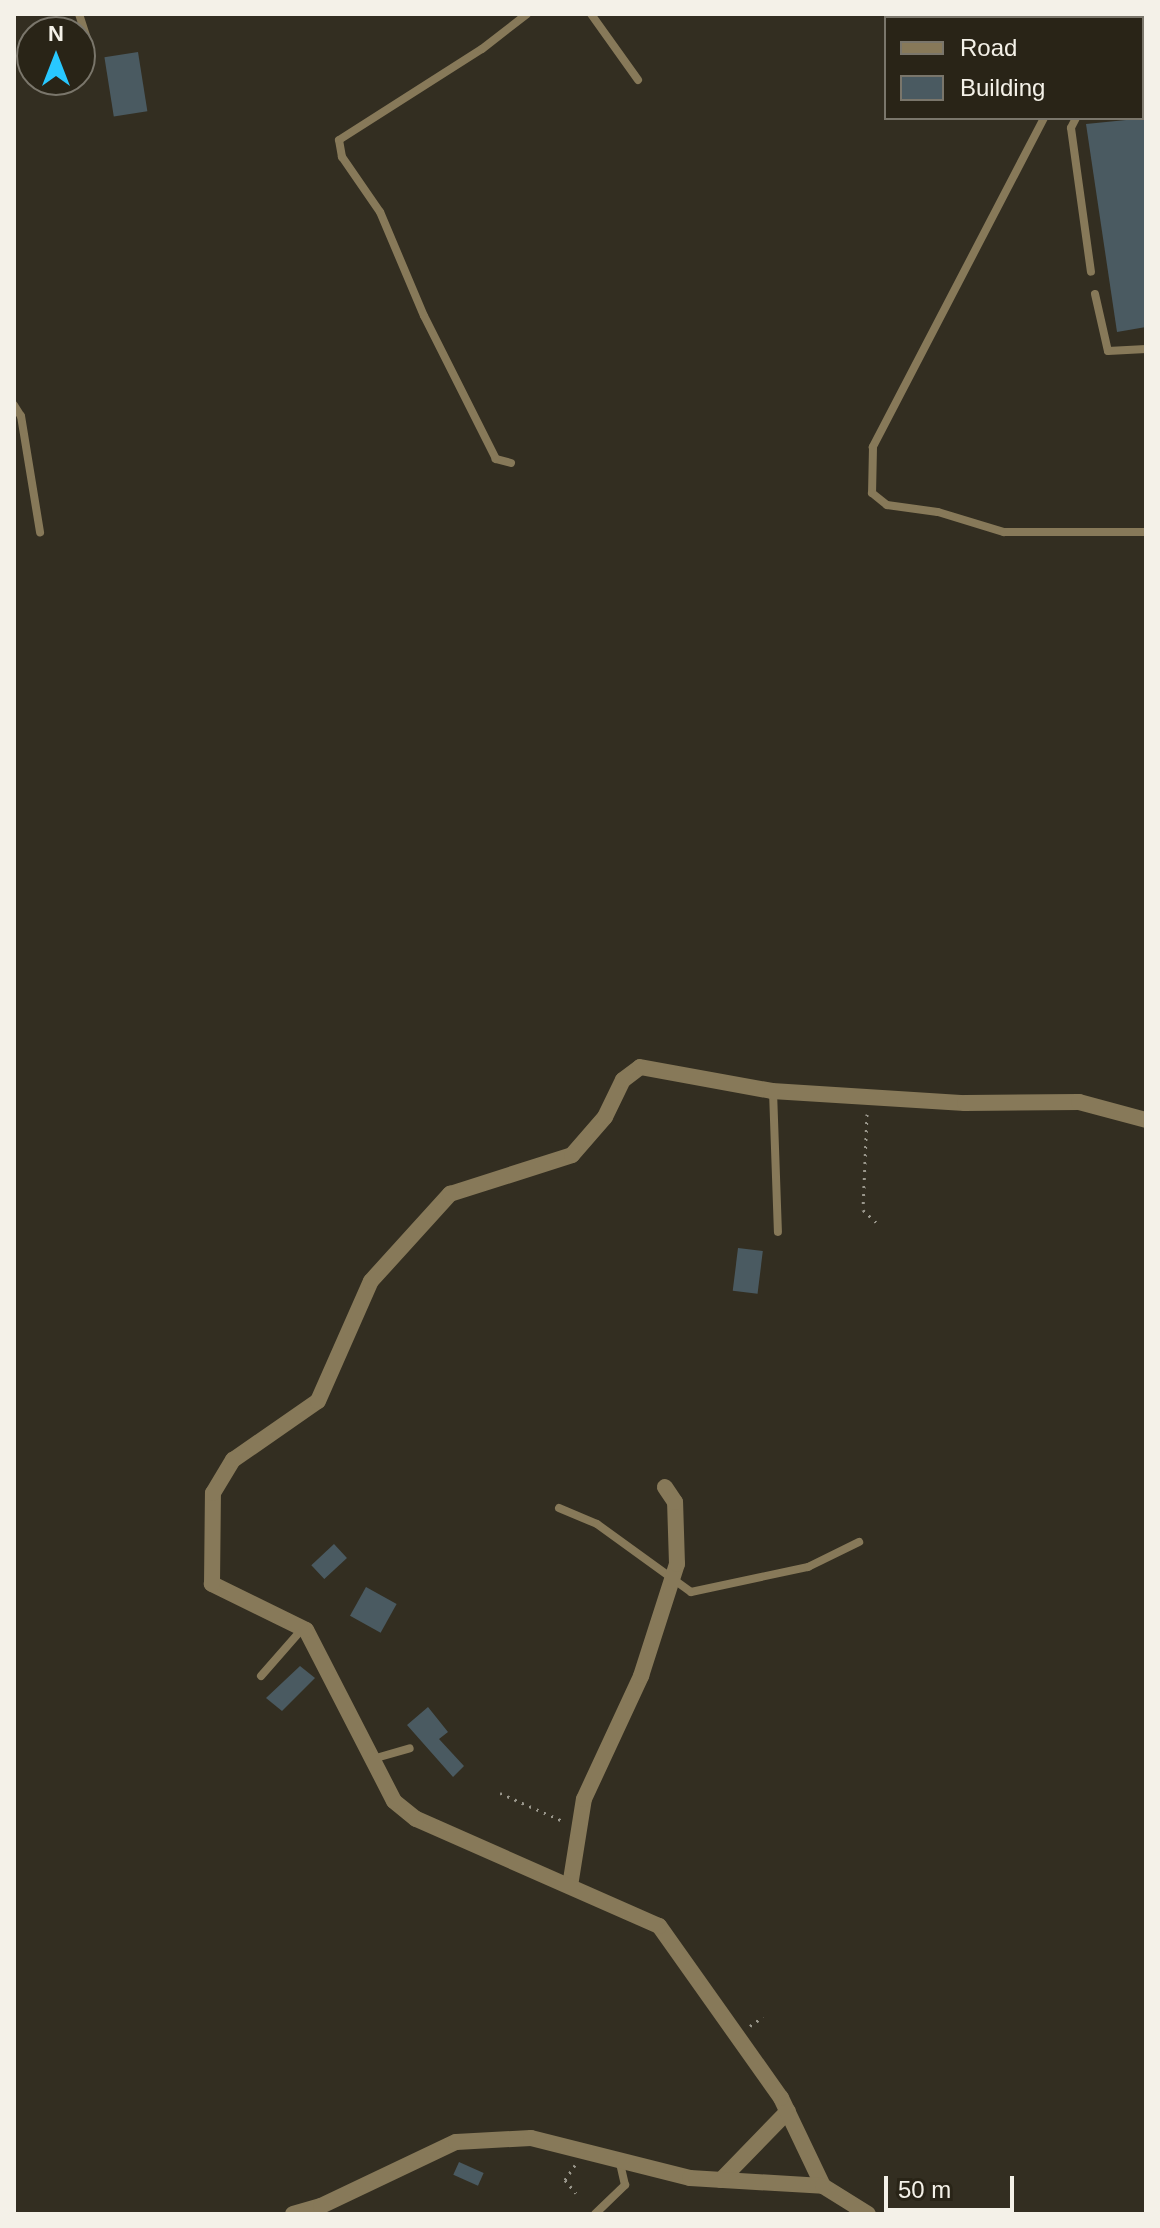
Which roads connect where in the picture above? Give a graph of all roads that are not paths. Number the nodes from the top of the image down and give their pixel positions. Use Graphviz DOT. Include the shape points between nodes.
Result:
graph roads {
  1 [pos="527,14"];
  2 [pos="591,14"];
  3 [pos="638,80"];
  4 [pos="1043,120"];
  5 [pos="1075,120"];
  6 [pos="1091,272"];
  7 [pos="1095,294"];
  8 [pos="1146,349"];
  9 [pos="14,405"];
  10 [pos="511,463"];
  11 [pos="40,532"];
  12 [pos="1146,532"];
  13 [pos="772,1091"];
  14 [pos="1146,1120"];
  15 [pos="778,1232"];
  16 [pos="665,1487"];
  17 [pos="559,1508"];
  18 [pos="859,1542"];
  19 [pos="671,1582"];
  20 [pos="303,1628"];
  21 [pos="261,1676"];
  22 [pos="410,1748"];
  23 [pos="376,1758"];
  24 [pos="570,1886"];
  25 [pos="788,2111"];
  26 [pos="619,2158"];
  27 [pos="721,2180"];
  28 [pos="823,2186"];
  29 [pos="293,2214"];
  30 [pos="595,2214"];
  31 [pos="868,2214"];
  1 -- 10 [label="lane" via="482,49 339,140 342,157 380,212 424,316 496,459"];
  2 -- 3 [label="lane"];
  4 -- 12 [label="lane" via="873,447 872,493 887,505 1004,532"];
  5 -- 6 [label="lane" via="1071,128"];
  7 -- 8 [label="lane" via="1108,351"];
  9 -- 11 [label="lane" via="21,416"];
  13 -- 14 [label="street" via="965,1103 1079,1102"];
  13 -- 15 [label="lane"];
  13 -- 20 [label="street" via="640,1067 623,1080 605,1117 572,1155 450,1194 379,1270 318,1401 233,1460 211,1501 212,1584"];
  16 -- 19 [label="street" via="675,1502 677,1564"];
  17 -- 19 [label="lane" via="597,1524"];
  18 -- 19 [label="lane" via="808,1567 742,1584 691,1592"];
  19 -- 24 [label="street" via="641,1676 592,1778"];
  20 -- 21 [label="lane"];
  20 -- 23 [label="street"];
  22 -- 23 [label="lane"];
  23 -- 24 [label="street" via="390,1795 413,1817"];
  24 -- 25 [label="street" via="659,1926"];
  25 -- 27 [label="street"];
  25 -- 28 [label="street"];
  26 -- 27 [label="street" via="690,2178"];
  26 -- 29 [label="street" via="531,2138 456,2142"];
  26 -- 30 [label="lane" via="625,2185"];
  27 -- 28 [label="street"];
  28 -- 31 [label="street"];
}
